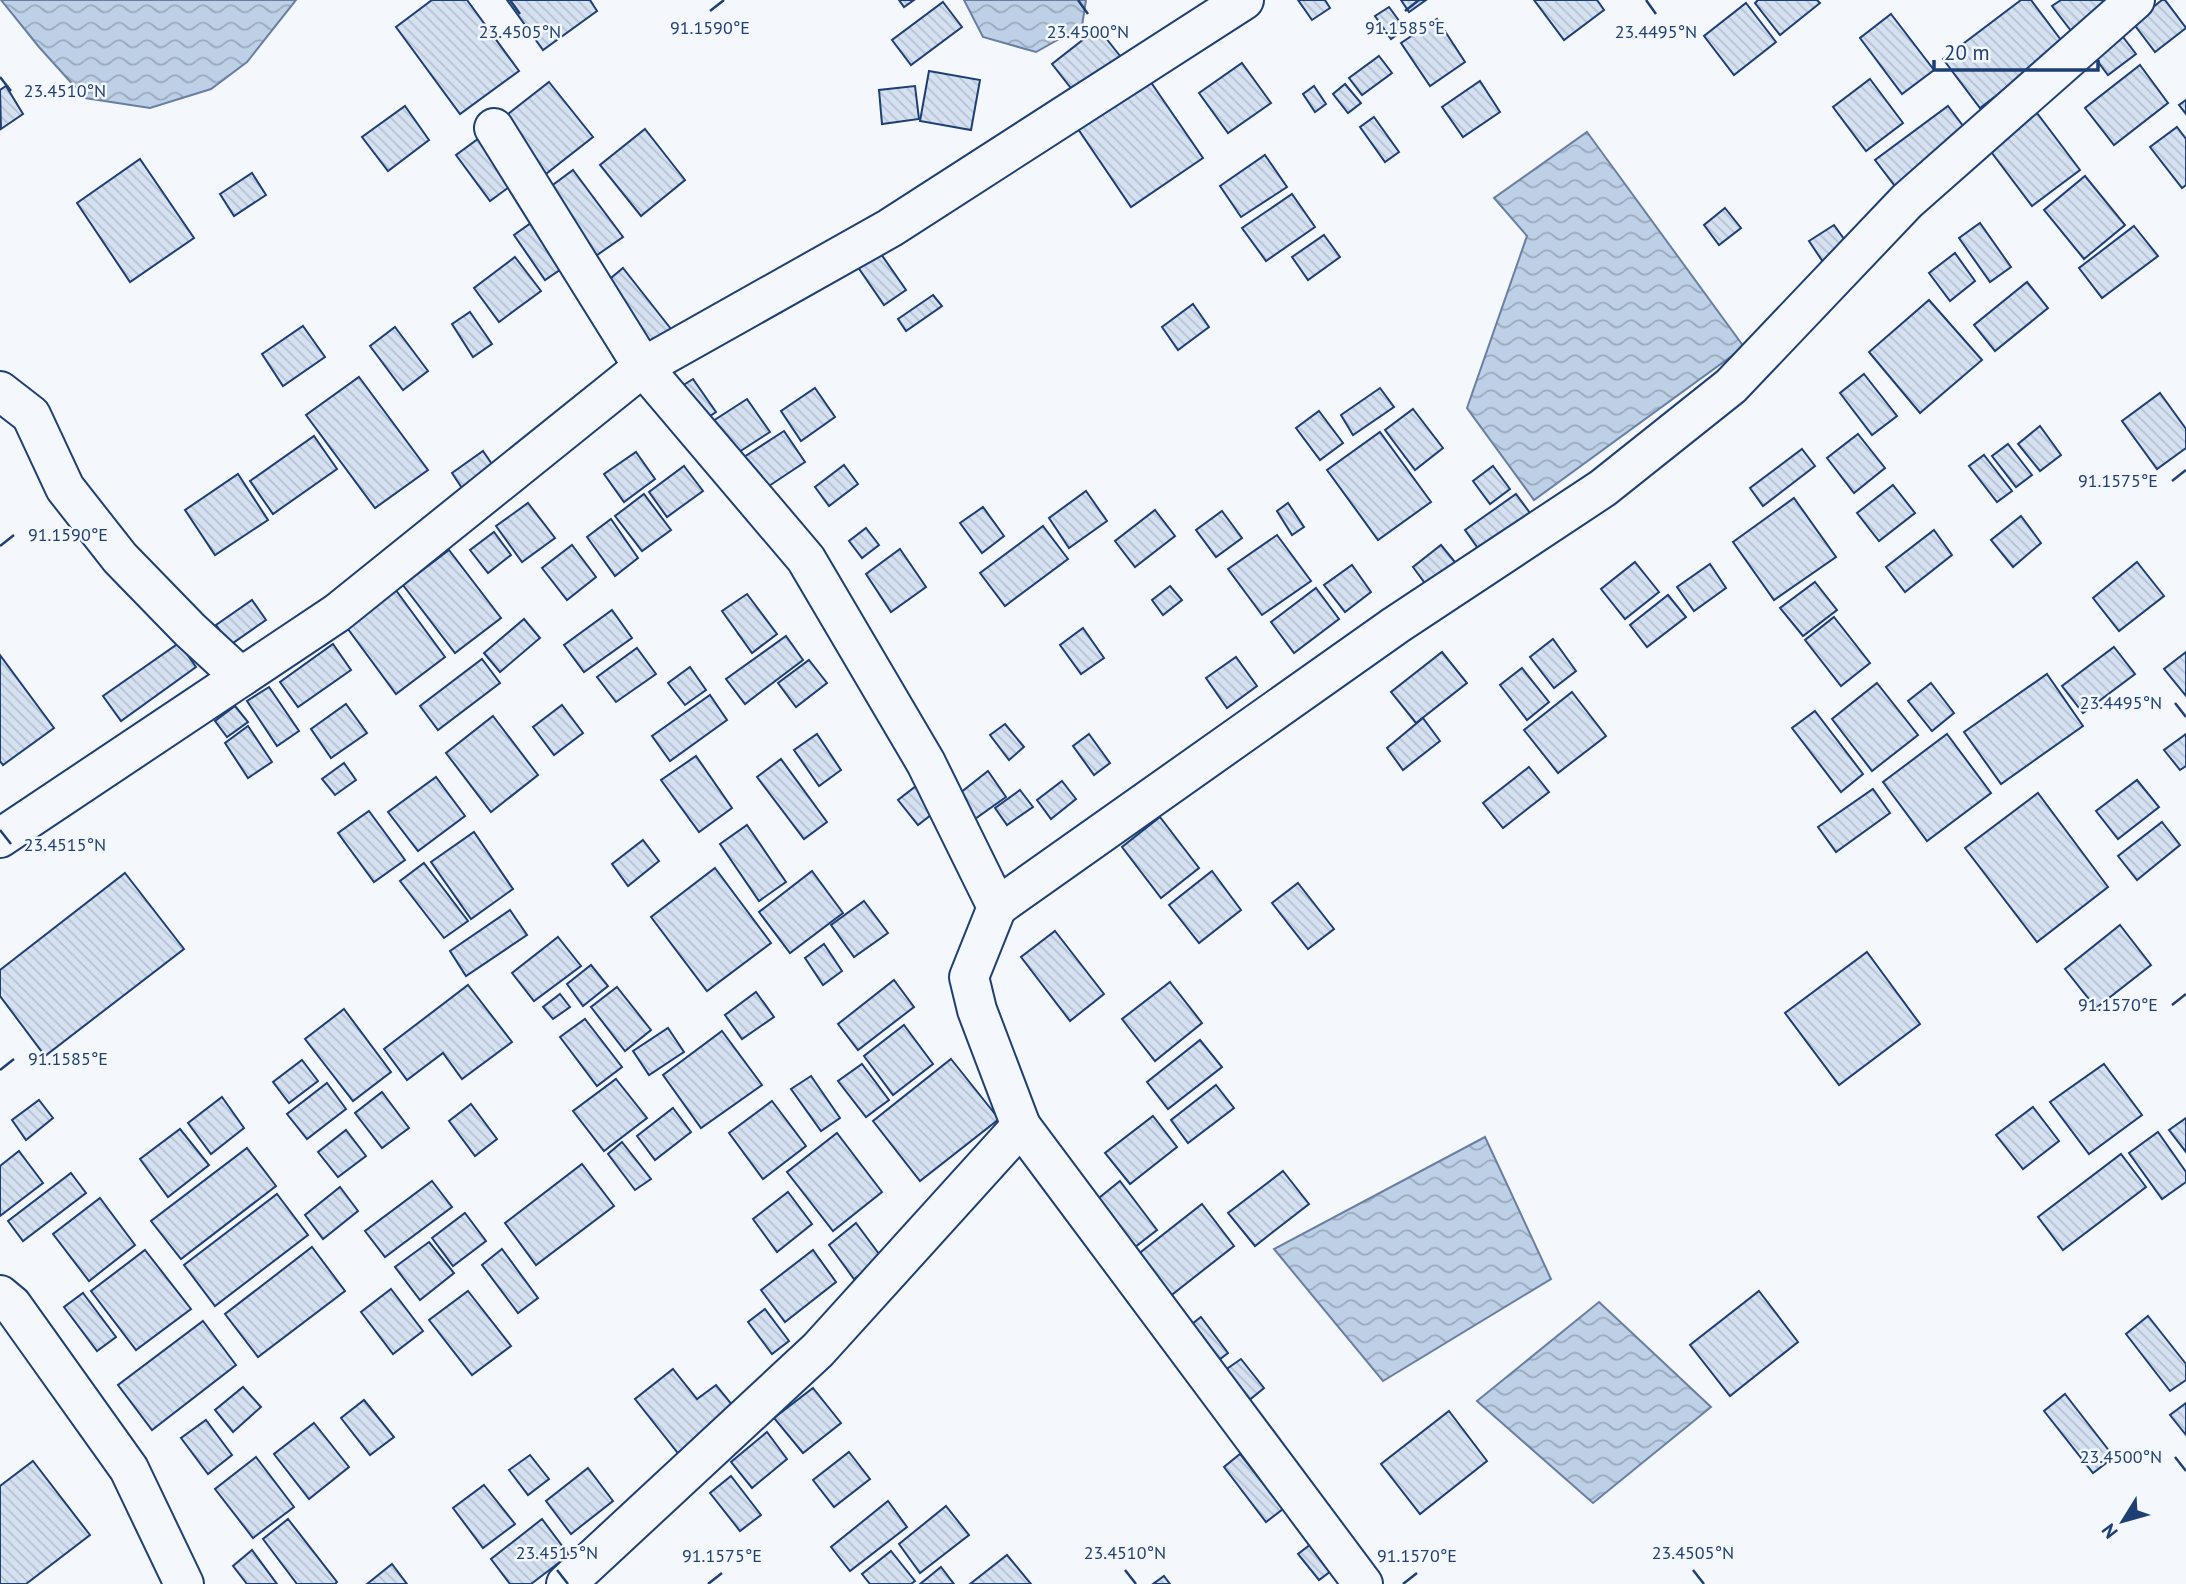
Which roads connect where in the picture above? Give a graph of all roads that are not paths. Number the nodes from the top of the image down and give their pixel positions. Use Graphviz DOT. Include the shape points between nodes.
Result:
graph roads {
  1 [pos="1244,0"];
  2 [pos="2135,0"];
  3 [pos="494,128"];
  4 [pos="643,367"];
  5 [pos="0,391"];
  6 [pos="241,677"];
  7 [pos="0,838"];
  8 [pos="997,907"];
  9 [pos="1021,1126"];
  10 [pos="0,1295"];
  11 [pos="184,1584"];
  12 [pos="566,1584"];
  13 [pos="1363,1584"];
  1 -- 4 [label="street" via="890,228"];
  2 -- 8 [label="street" via="1907,201 1731,386 1603,488 1396,625"];
  3 -- 4 [label="street"];
  4 -- 6 [label="street" via="337,613"];
  4 -- 8 [label="street" via="806,559 926,764"];
  5 -- 6 [label="street" via="31,415 65,488 120,558"];
  6 -- 7 [label="street"];
  8 -- 9 [label="street" via="969,977"];
  9 -- 12 [label="street" via="818,1350"];
  9 -- 13 [label="street"];
  10 -- 11 [label="street" via="12,1305 129,1469"];
}
